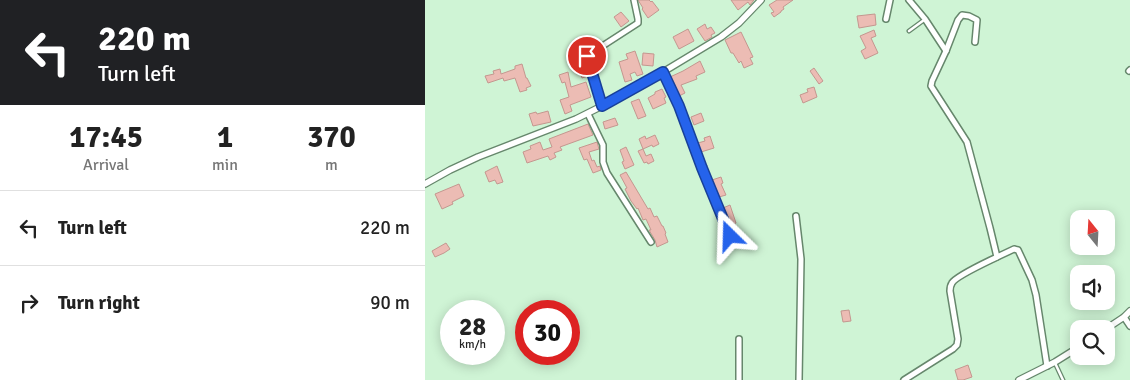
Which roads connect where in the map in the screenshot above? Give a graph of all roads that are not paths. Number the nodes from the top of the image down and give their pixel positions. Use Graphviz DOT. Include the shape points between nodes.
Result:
graph roads {
  1 [pos="634,0"];
  2 [pos="761,0"];
  3 [pos="890,0"];
  4 [pos="909,0"];
  5 [pos="925,19"];
  6 [pos="886,20"];
  7 [pos="909,31"];
  8 [pos="975,42"];
  9 [pos="946,51"];
  10 [pos="663,72"];
  11 [pos="602,106"];
  12 [pos="588,114"];
  13 [pos="425,184"];
  14 [pos="796,216"];
  15 [pos="730,236"];
  16 [pos="651,242"];
  17 [pos="997,258"];
  18 [pos="1130,311"];
  19 [pos="1124,317"];
  20 [pos="1115,323"];
  21 [pos="1130,326"];
  22 [pos="739,339"];
  23 [pos="1070,353"];
  24 [pos="1055,362"];
  25 [pos="1047,366"];
  26 [pos="739,380"];
  27 [pos="799,380"];
  28 [pos="905,380"];
  29 [pos="1019,380"];
  30 [pos="1063,380"];
  1 -- 11 [label="street" via="638,23 587,56"];
  2 -- 10 [label="street" via="721,37"];
  3 -- 6 [label="street"];
  4 -- 5 [label="street"];
  5 -- 7 [label="lane"];
  5 -- 9 [label="street"];
  8 -- 9 [label="street" via="977,20 963,15"];
  9 -- 17 [label="street" via="931,86 967,142"];
  10 -- 11 [label="street"];
  10 -- 15 [label="street"];
  11 -- 12 [label="street"];
  12 -- 13 [label="street" via="477,158"];
  12 -- 16 [label="street" via="603,145 607,173"];
  14 -- 27 [label="street" via="801,259"];
  17 -- 25 [label="street" via="1014,250 1021,253 1037,295"];
  17 -- 28 [label="street" via="952,283 950,291 957,345"];
  18 -- 19 [label="street"];
  19 -- 20 [label="street"];
  19 -- 21 [label="street"];
  22 -- 26 [label="street"];
  23 -- 24 [label="street"];
  24 -- 25 [label="street"];
  24 -- 30 [label="lane"];
  25 -- 29 [label="street"];
}
